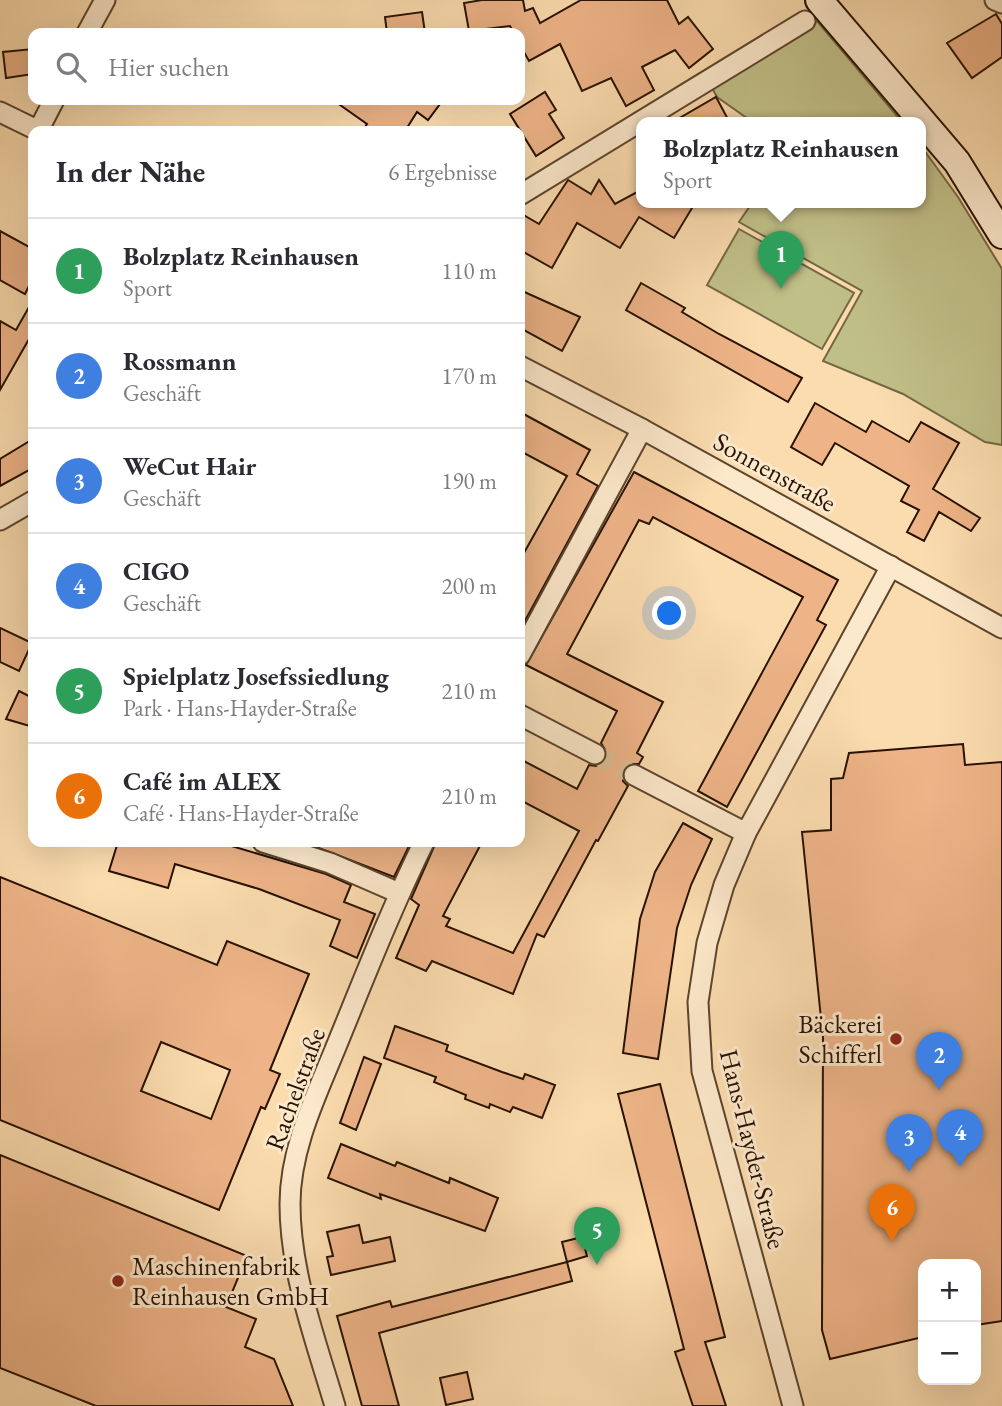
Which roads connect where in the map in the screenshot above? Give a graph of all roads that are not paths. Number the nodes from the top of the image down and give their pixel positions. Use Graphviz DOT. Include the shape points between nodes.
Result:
graph roads {
  1 [pos="105,0"];
  2 [pos="995,0"];
  3 [pos="1002,3"];
  4 [pos="816,6"];
  5 [pos="90,28"];
  6 [pos="51,105"];
  7 [pos="0,112"];
  8 [pos="642,117"];
  9 [pos="916,117"];
  10 [pos="636,121"];
  11 [pos="28,126"];
  12 [pos="41,126"];
  13 [pos="926,128"];
  14 [pos="525,192"];
  15 [pos="1002,235"];
  16 [pos="525,369"];
  17 [pos="642,429"];
  18 [pos="28,504"];
  19 [pos="0,520"];
  20 [pos="891,566"];
  21 [pos="1002,628"];
  22 [pos="525,646"];
  23 [pos="525,718"];
  24 [pos="595,754"];
  25 [pos="634,775"];
  26 [pos="746,833"];
  27 [pos="279,847"];
  28 [pos="421,847"];
  29 [pos="398,893"];
  30 [pos="335,1406"];
  31 [pos="793,1406"];
  1 -- 5 [label="street"];
  2 -- 3 [label="street"];
  4 -- 8 [label="street"];
  4 -- 9 [label="main road"];
  6 -- 12 [label="street"];
  7 -- 11 [label="street"];
  10 -- 14 [label="street"];
  13 -- 15 [label="main road" via="957,162"];
  16 -- 17 [label="street, Sonnenstraße"];
  17 -- 20 [label="street, Sonnenstraße"];
  17 -- 22 [label="street"];
  18 -- 19 [label="street"];
  20 -- 21 [label="street, Sonnenstraße"];
  20 -- 26 [label="street, Hans-Hayder-Straße"];
  23 -- 24 [label="street"];
  25 -- 26 [label="street"];
  26 -- 31 [label="street, Hans-Hayder-Straße" via="707,943 698,1002 702,1071"];
  27 -- 29 [label="street"];
  28 -- 29 [label="street, Rachelstraße"];
  29 -- 30 [label="street, Rachelstraße" via="294,1162 292,1238"];
}
